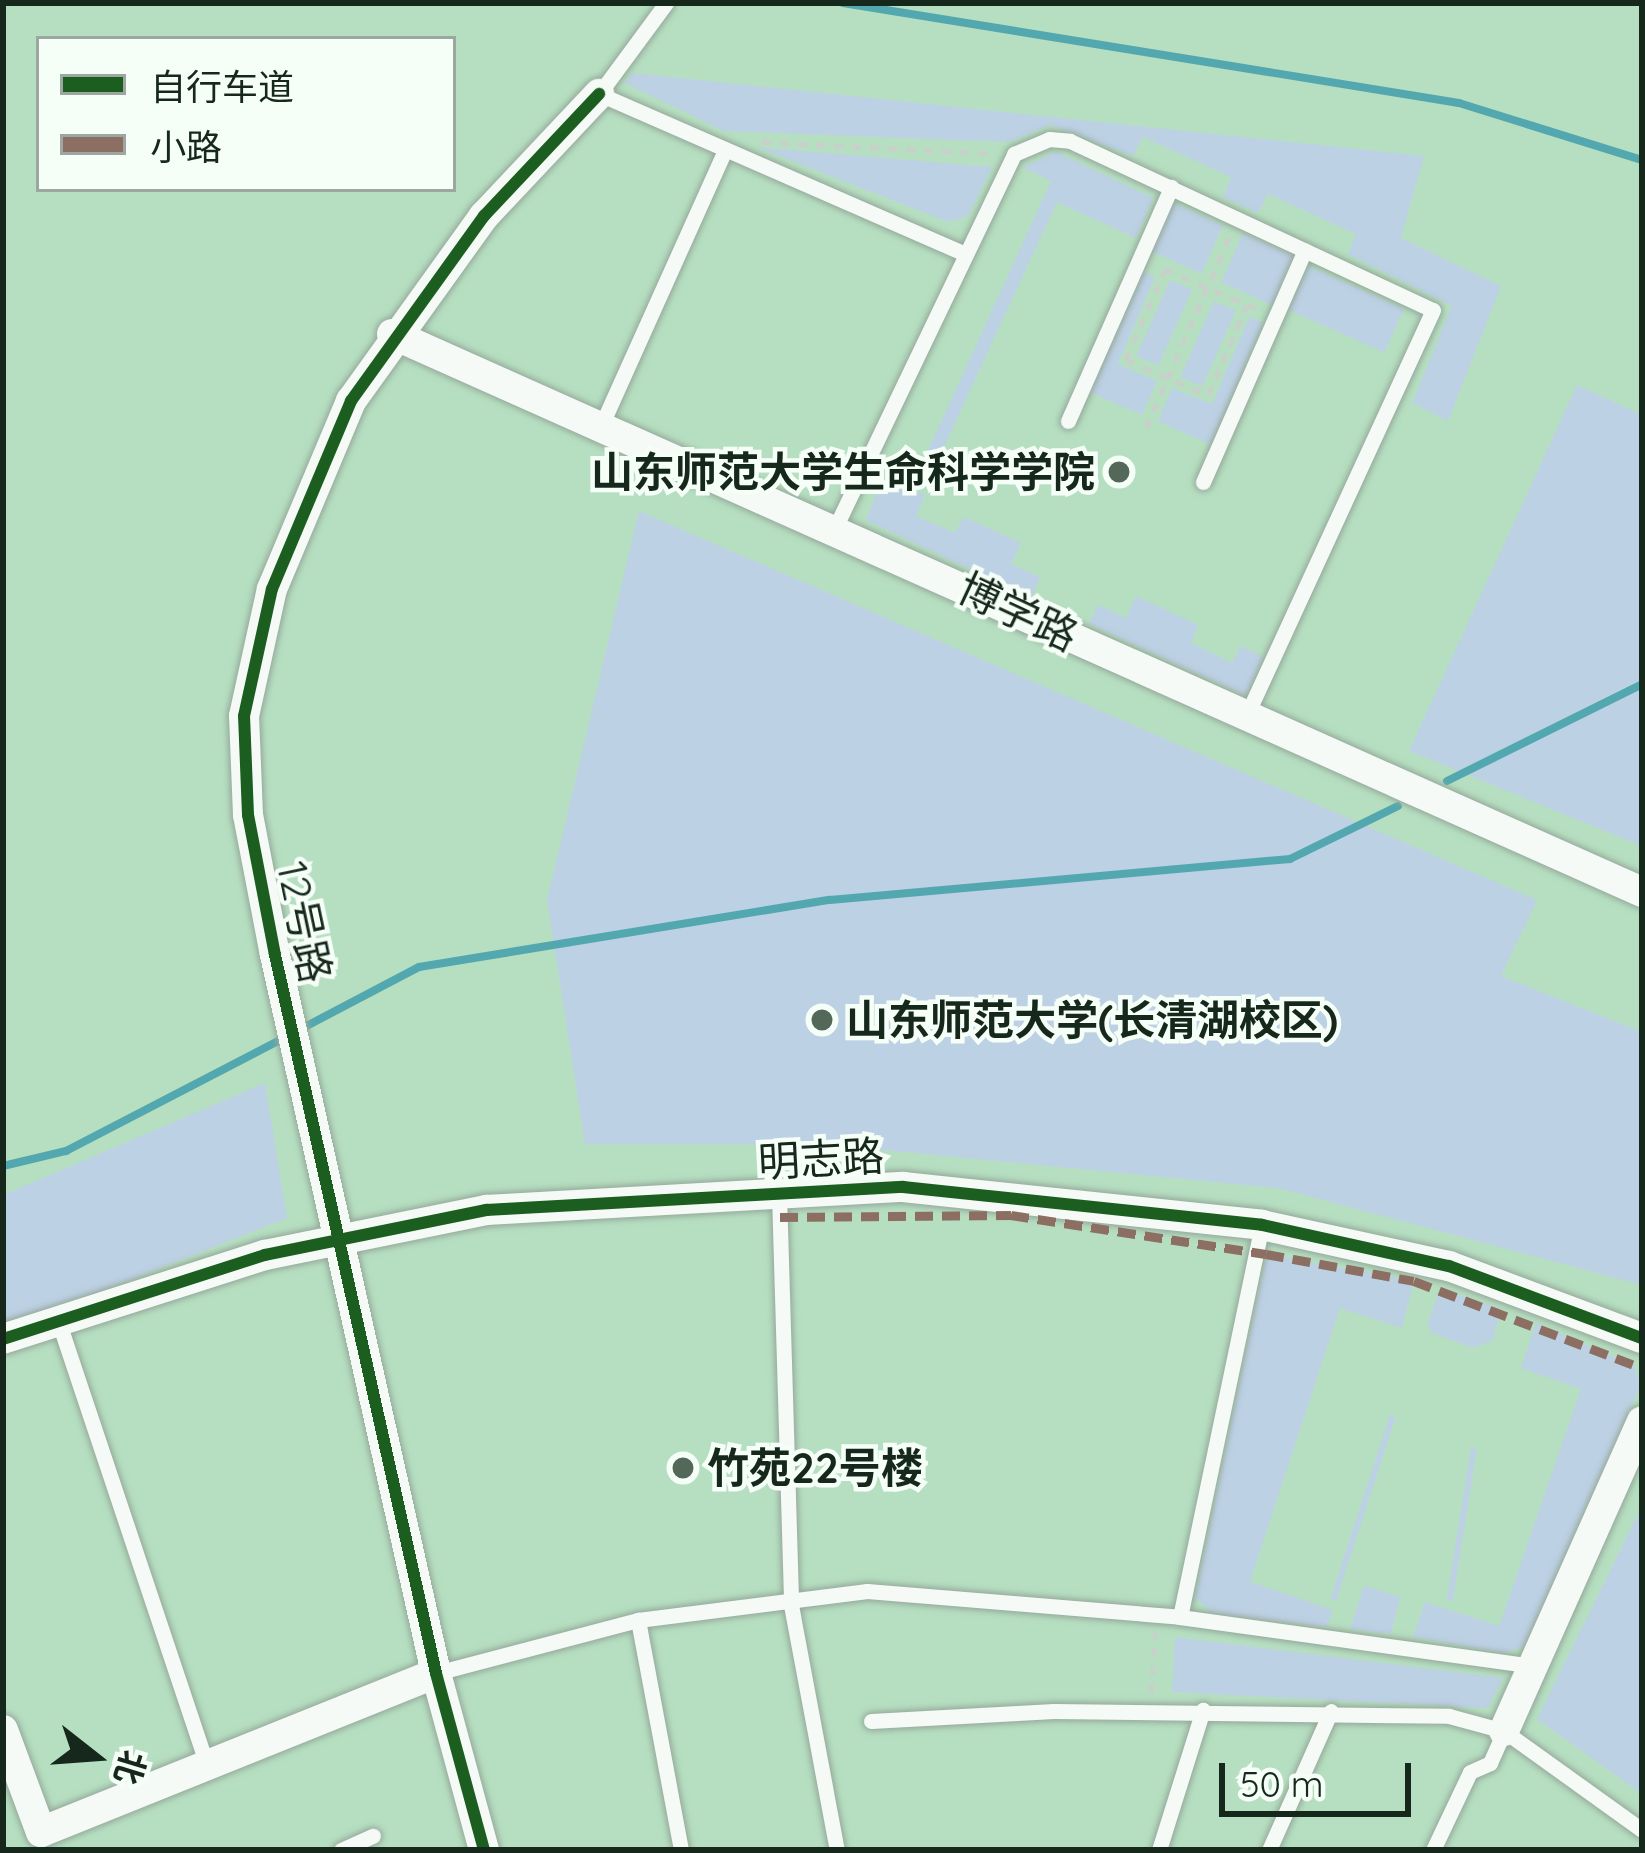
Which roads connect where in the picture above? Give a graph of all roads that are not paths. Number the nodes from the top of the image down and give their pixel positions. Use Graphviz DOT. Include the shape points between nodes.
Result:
graph roads {
  1 [pos="666,3"];
  2 [pos="599,94"];
  3 [pos="725,150"];
  4 [pos="1171,187"];
  5 [pos="1305,250"];
  6 [pos="966,254"];
  7 [pos="392,334"];
  8 [pos="1068,421"];
  9 [pos="601,426"];
  10 [pos="1203,482"];
  11 [pos="835,528"];
  12 [pos="1246,716"];
  13 [pos="1642,892"];
  14 [pos="779,1194"];
  15 [pos="1262,1225"];
  16 [pos="340,1238"];
  17 [pos="58,1320"];
  18 [pos="1642,1338"];
  19 [pos="3,1340"];
  20 [pos="1642,1421"];
  21 [pos="791,1605"];
  22 [pos="1180,1617"];
  23 [pos="638,1620"];
  24 [pos="1532,1666"];
  25 [pos="436,1673"];
  26 [pos="1203,1710"];
  27 [pos="1330,1711"];
  28 [pos="871,1721"];
  29 [pos="3,1730"];
  30 [pos="1504,1731"];
  31 [pos="207,1766"];
  32 [pos="14,1786"];
  33 [pos="1642,1830"];
  34 [pos="373,1836"];
  35 [pos="341,1850"];
  36 [pos="484,1850"];
  37 [pos="681,1850"];
  38 [pos="837,1850"];
  39 [pos="1160,1850"];
  40 [pos="1269,1850"];
  41 [pos="1433,1850"];
  1 -- 2 [label="lane"];
  2 -- 3 [label="lane"];
  2 -- 7 [label="street, 12号路" via="484,216"];
  3 -- 6 [label="lane"];
  3 -- 9 [label="lane"];
  4 -- 5 [label="lane"];
  4 -- 6 [label="lane" via="1049,139 1015,154"];
  4 -- 8 [label="lane"];
  5 -- 10 [label="lane"];
  5 -- 12 [label="lane" via="1433,310"];
  6 -- 11 [label="lane"];
  7 -- 9 [label="street, 博学路"];
  7 -- 16 [label="street, 12号路" via="310,483 272,589 244,716 248,815"];
  9 -- 11 [label="street, 博学路"];
  11 -- 12 [label="street, 博学路"];
  12 -- 13 [label="street, 博学路"];
  14 -- 15 [label="street, 明志路" via="903,1187"];
  14 -- 16 [label="street, 明志路" via="486,1210"];
  14 -- 21 [label="lane"];
  15 -- 18 [label="street, 明志路" via="1449,1266"];
  15 -- 22 [label="lane"];
  16 -- 17 [label="street, 明志路"];
  16 -- 25 [label="street, 12号路"];
  17 -- 19 [label="street, 明志路"];
  17 -- 31 [label="lane"];
  20 -- 24 [label="street"];
  21 -- 22 [label="lane" via="867,1592"];
  21 -- 23 [label="lane"];
  21 -- 38 [label="lane"];
  22 -- 24 [label="lane"];
  23 -- 25 [label="lane"];
  23 -- 37 [label="lane"];
  24 -- 30 [label="street"];
  25 -- 31 [label="street"];
  25 -- 36 [label="street, 12号路"];
  26 -- 27 [label="lane"];
  26 -- 28 [label="lane"];
  26 -- 39 [label="lane"];
  27 -- 30 [label="lane" via="1449,1716"];
  27 -- 40 [label="lane"];
  29 -- 32 [label="street"];
  30 -- 33 [label="lane"];
  30 -- 41 [label="lane" via="1490,1763 1470,1772"];
  31 -- 32 [label="street" via="41,1832"];
  34 -- 35 [label="lane"];
}
